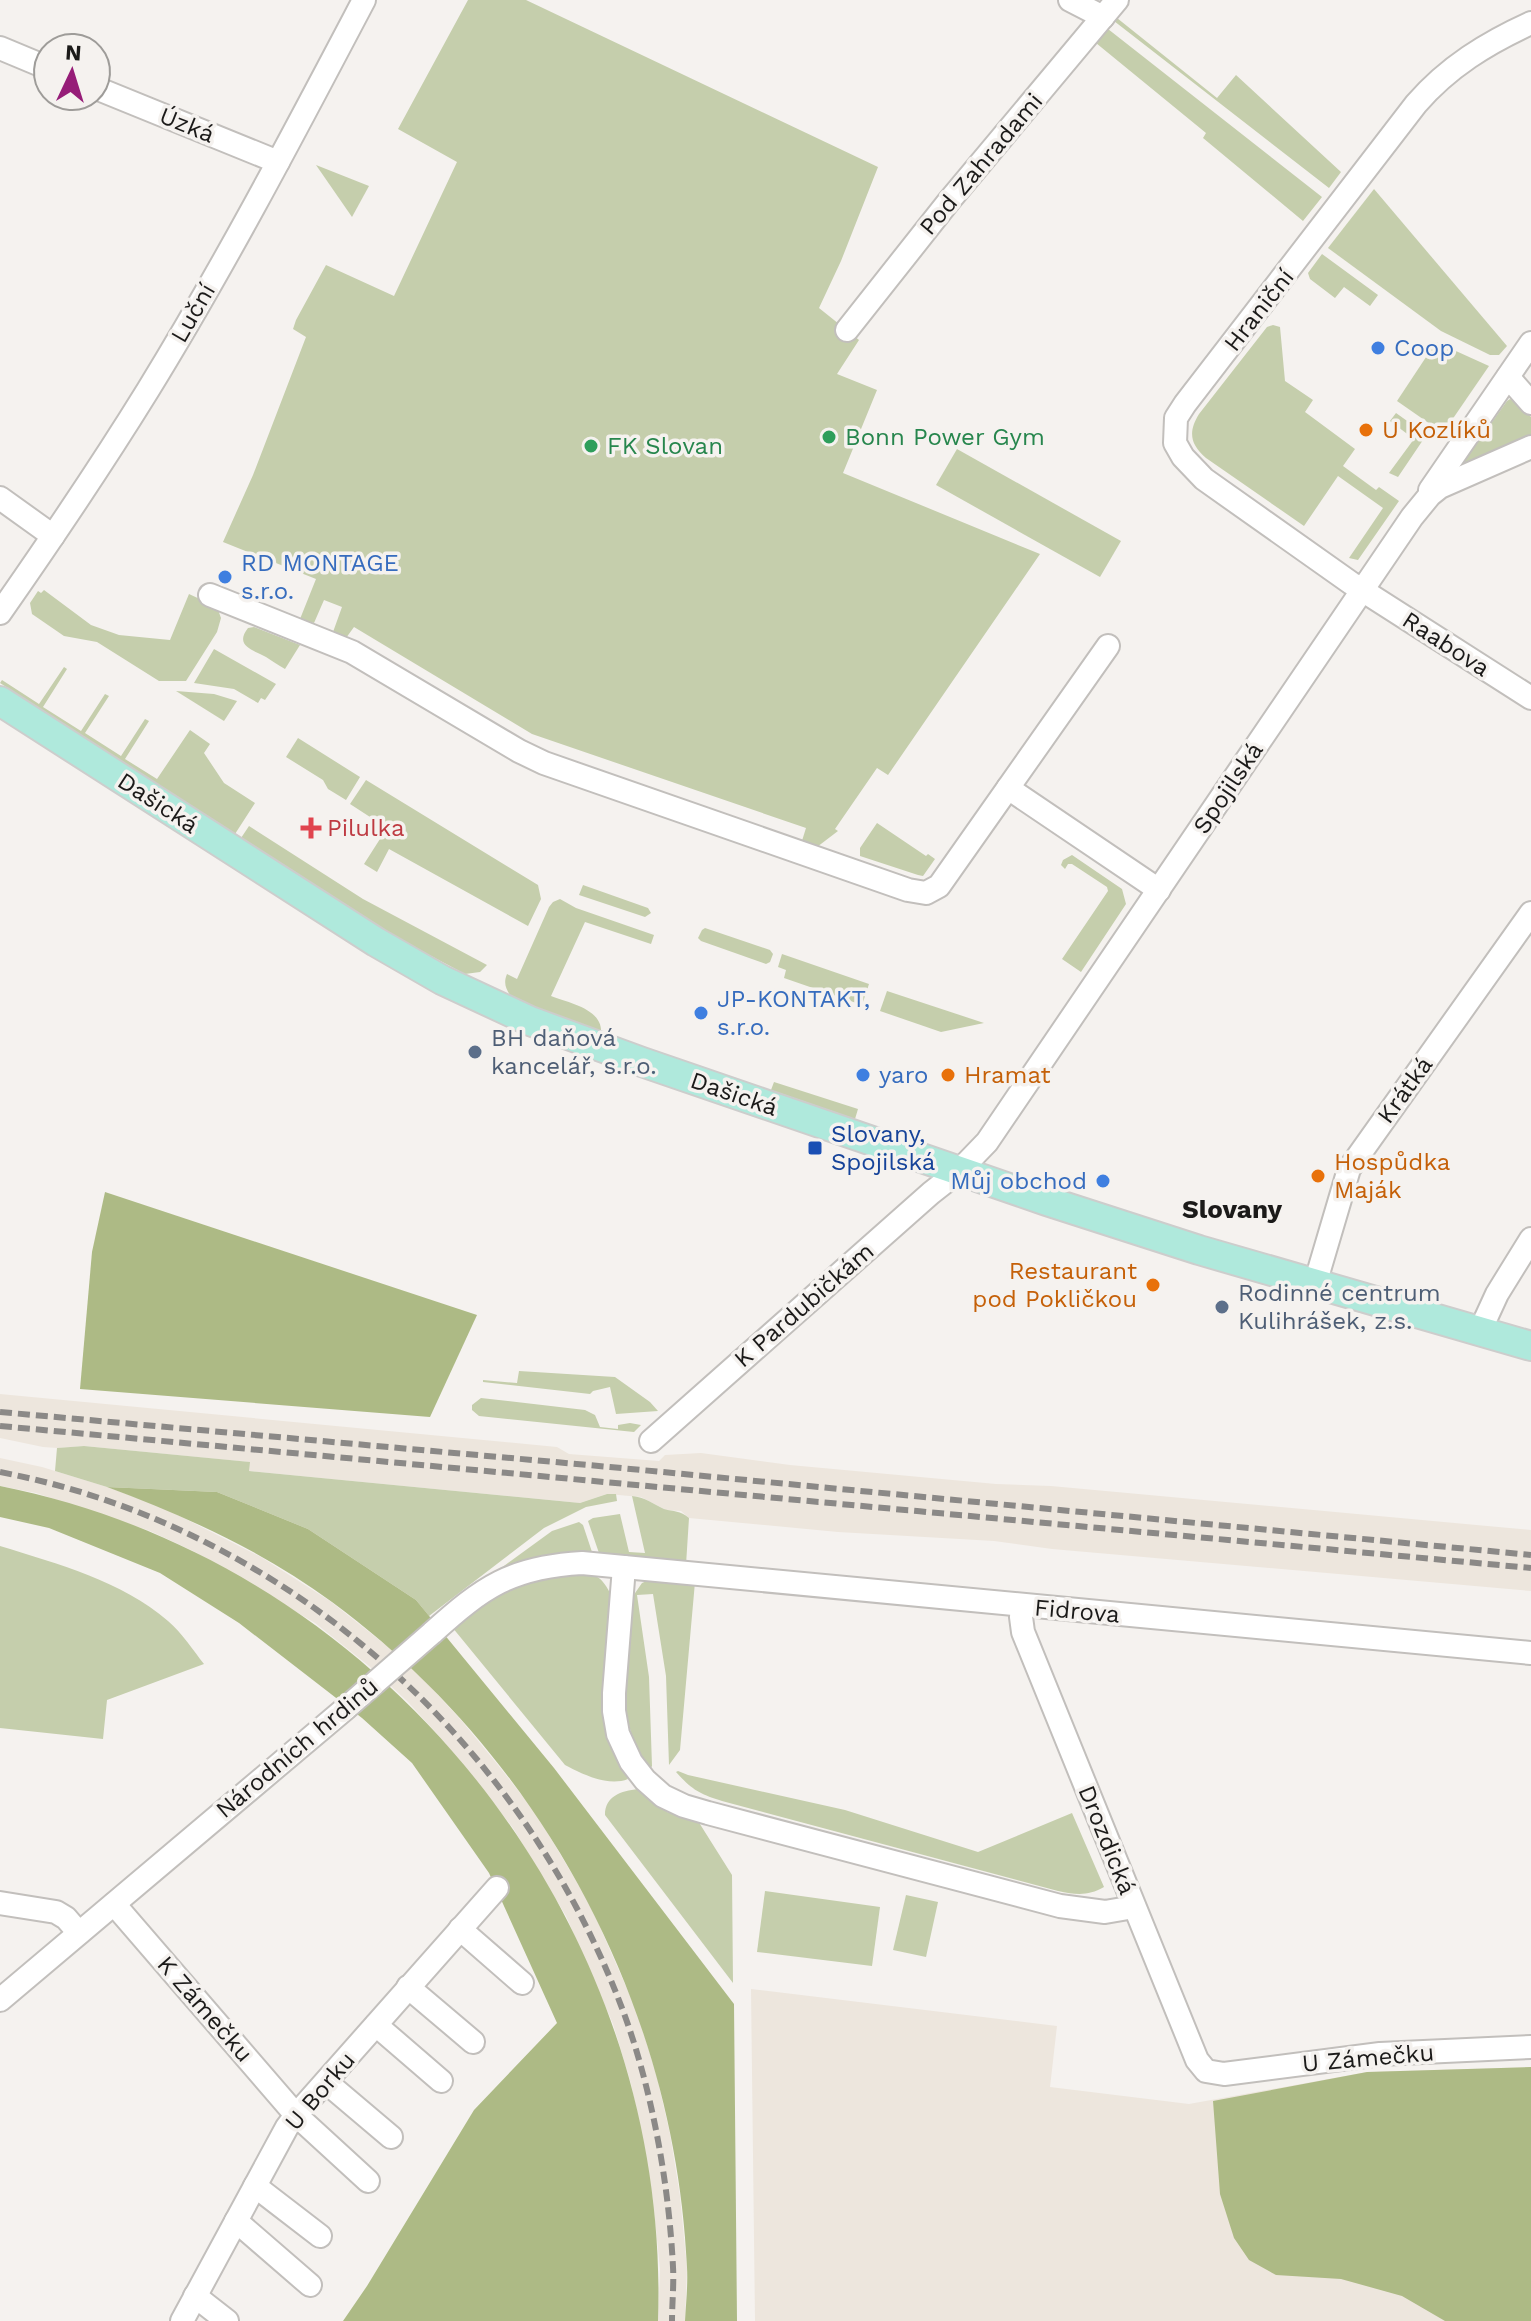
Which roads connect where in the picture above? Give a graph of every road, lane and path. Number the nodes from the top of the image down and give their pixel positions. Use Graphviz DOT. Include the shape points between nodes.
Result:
graph roads {
  1 [pos="364,0"];
  2 [pos="1070,0"];
  3 [pos="1110,9"];
  4 [pos="1531,23"];
  5 [pos="0,48"];
  6 [pos="32,61"];
  7 [pos="112,95"];
  8 [pos="278,162"];
  9 [pos="847,330"];
  10 [pos="1531,343"];
  11 [pos="1508,377"];
  12 [pos="1531,403"];
  13 [pos="1531,447"];
  14 [pos="0,498"];
  15 [pos="1412,517"];
  16 [pos="53,536"];
  17 [pos="1362,590"];
  18 [pos="210,595"];
  19 [pos="0,613"];
  20 [pos="1108,646"];
  21 [pos="1531,698"];
  22 [pos="0,701"];
  23 [pos="1008,788"];
  24 [pos="1159,890"];
  25 [pos="1531,913"];
  26 [pos="959,1171"];
  27 [pos="1531,1239"];
  28 [pos="1315,1284"];
  29 [pos="1480,1331"];
  30 [pos="1531,1346"];
  31 [pos="651,1441"];
  32 [pos="624,1567"];
  33 [pos="1022,1605"];
  34 [pos="1531,1653"];
  35 [pos="497,1888"];
  36 [pos="0,1903"];
  37 [pos="114,1904"];
  38 [pos="1134,1907"];
  39 [pos="460,1929"];
  40 [pos="79,1933"];
  41 [pos="522,1983"];
  42 [pos="408,1987"];
  43 [pos="0,2000"];
  44 [pos="376,2025"];
  45 [pos="473,2042"];
  46 [pos="1531,2047"];
  47 [pos="1206,2071"];
  48 [pos="441,2081"];
  49 [pos="326,2082"];
  50 [pos="296,2115"];
  51 [pos="391,2137"];
  52 [pos="368,2181"];
  53 [pos="255,2186"];
  54 [pos="236,2221"];
  55 [pos="320,2236"];
  56 [pos="310,2285"];
  57 [pos="195,2296"];
  58 [pos="182,2321"];
  59 [pos="227,2321"];
  1 -- 8 [label="street, Luční"];
  2 -- 3 [label="street"];
  3 -- 9 [label="street, Pod Zahradami"];
  4 -- 17 [label="street, Hraniční" via="1466,58 1430,88 1176,418 1175,443 1204,479"];
  5 -- 6 [label="street"];
  7 -- 8 [label="street, Úzká"];
  8 -- 16 [label="street, Luční" via="176,344"];
  10 -- 11 [label="street"];
  11 -- 12 [label="street"];
  11 -- 15 [label="street"];
  13 -- 15 [label="street, Spojilská" via="1440,487"];
  14 -- 16 [label="street"];
  15 -- 17 [label="street, Spojilská"];
  16 -- 19 [label="street, Luční"];
  17 -- 21 [label="street, Raabova"];
  17 -- 24 [label="street, Spojilská"];
  18 -- 23 [label="street" via="352,652 519,751 571,775 917,893 939,886"];
  20 -- 23 [label="street"];
  22 -- 26 [label="main road, Dašická" via="318,907 442,980 603,1048"];
  23 -- 24 [label="street"];
  24 -- 26 [label="street, Spojilská" via="987,1142"];
  25 -- 28 [label="street, Krátká" via="1349,1169"];
  26 -- 28 [label="main road, Dašická"];
  26 -- 31 [label="street, K Pardubičkám"];
  27 -- 29 [label="street"];
  28 -- 29 [label="main road, Dašická"];
  29 -- 30 [label="main road, Dašická"];
  32 -- 33 [label="street, Fidrova"];
  32 -- 37 [label="street, Národních hrdinů, bridge" via="561,1564 511,1576 484,1589"];
  32 -- 38 [label="street" via="615,1723 631,1762 663,1796 708,1813 1060,1906 1105,1912"];
  33 -- 34 [label="street, Fidrova"];
  33 -- 38 [label="street, Drozdická" via="1023,1632"];
  35 -- 39 [label="street, U Borku"];
  36 -- 40 [label="street" via="56,1912"];
  37 -- 40 [label="street, Národních hrdinů"];
  37 -- 50 [label="street, K Zámečku"];
  38 -- 47 [label="street, Drozdická"];
  39 -- 41 [label="street"];
  39 -- 42 [label="street, U Borku"];
  40 -- 43 [label="street, Národních hrdinů"];
  42 -- 44 [label="street, U Borku"];
  42 -- 45 [label="street"];
  44 -- 48 [label="street"];
  44 -- 49 [label="street, U Borku"];
  46 -- 47 [label="street, U Zámečku" via="1380,2054 1224,2074"];
  49 -- 50 [label="street, U Borku"];
  49 -- 51 [label="street"];
  50 -- 52 [label="street, K Zámečku"];
  50 -- 53 [label="street, U Borku"];
  53 -- 54 [label="street, U Borku"];
  53 -- 55 [label="street"];
  54 -- 56 [label="street"];
  54 -- 57 [label="street, U Borku"];
  57 -- 58 [label="street, U Borku"];
  57 -- 59 [label="street"];
}
